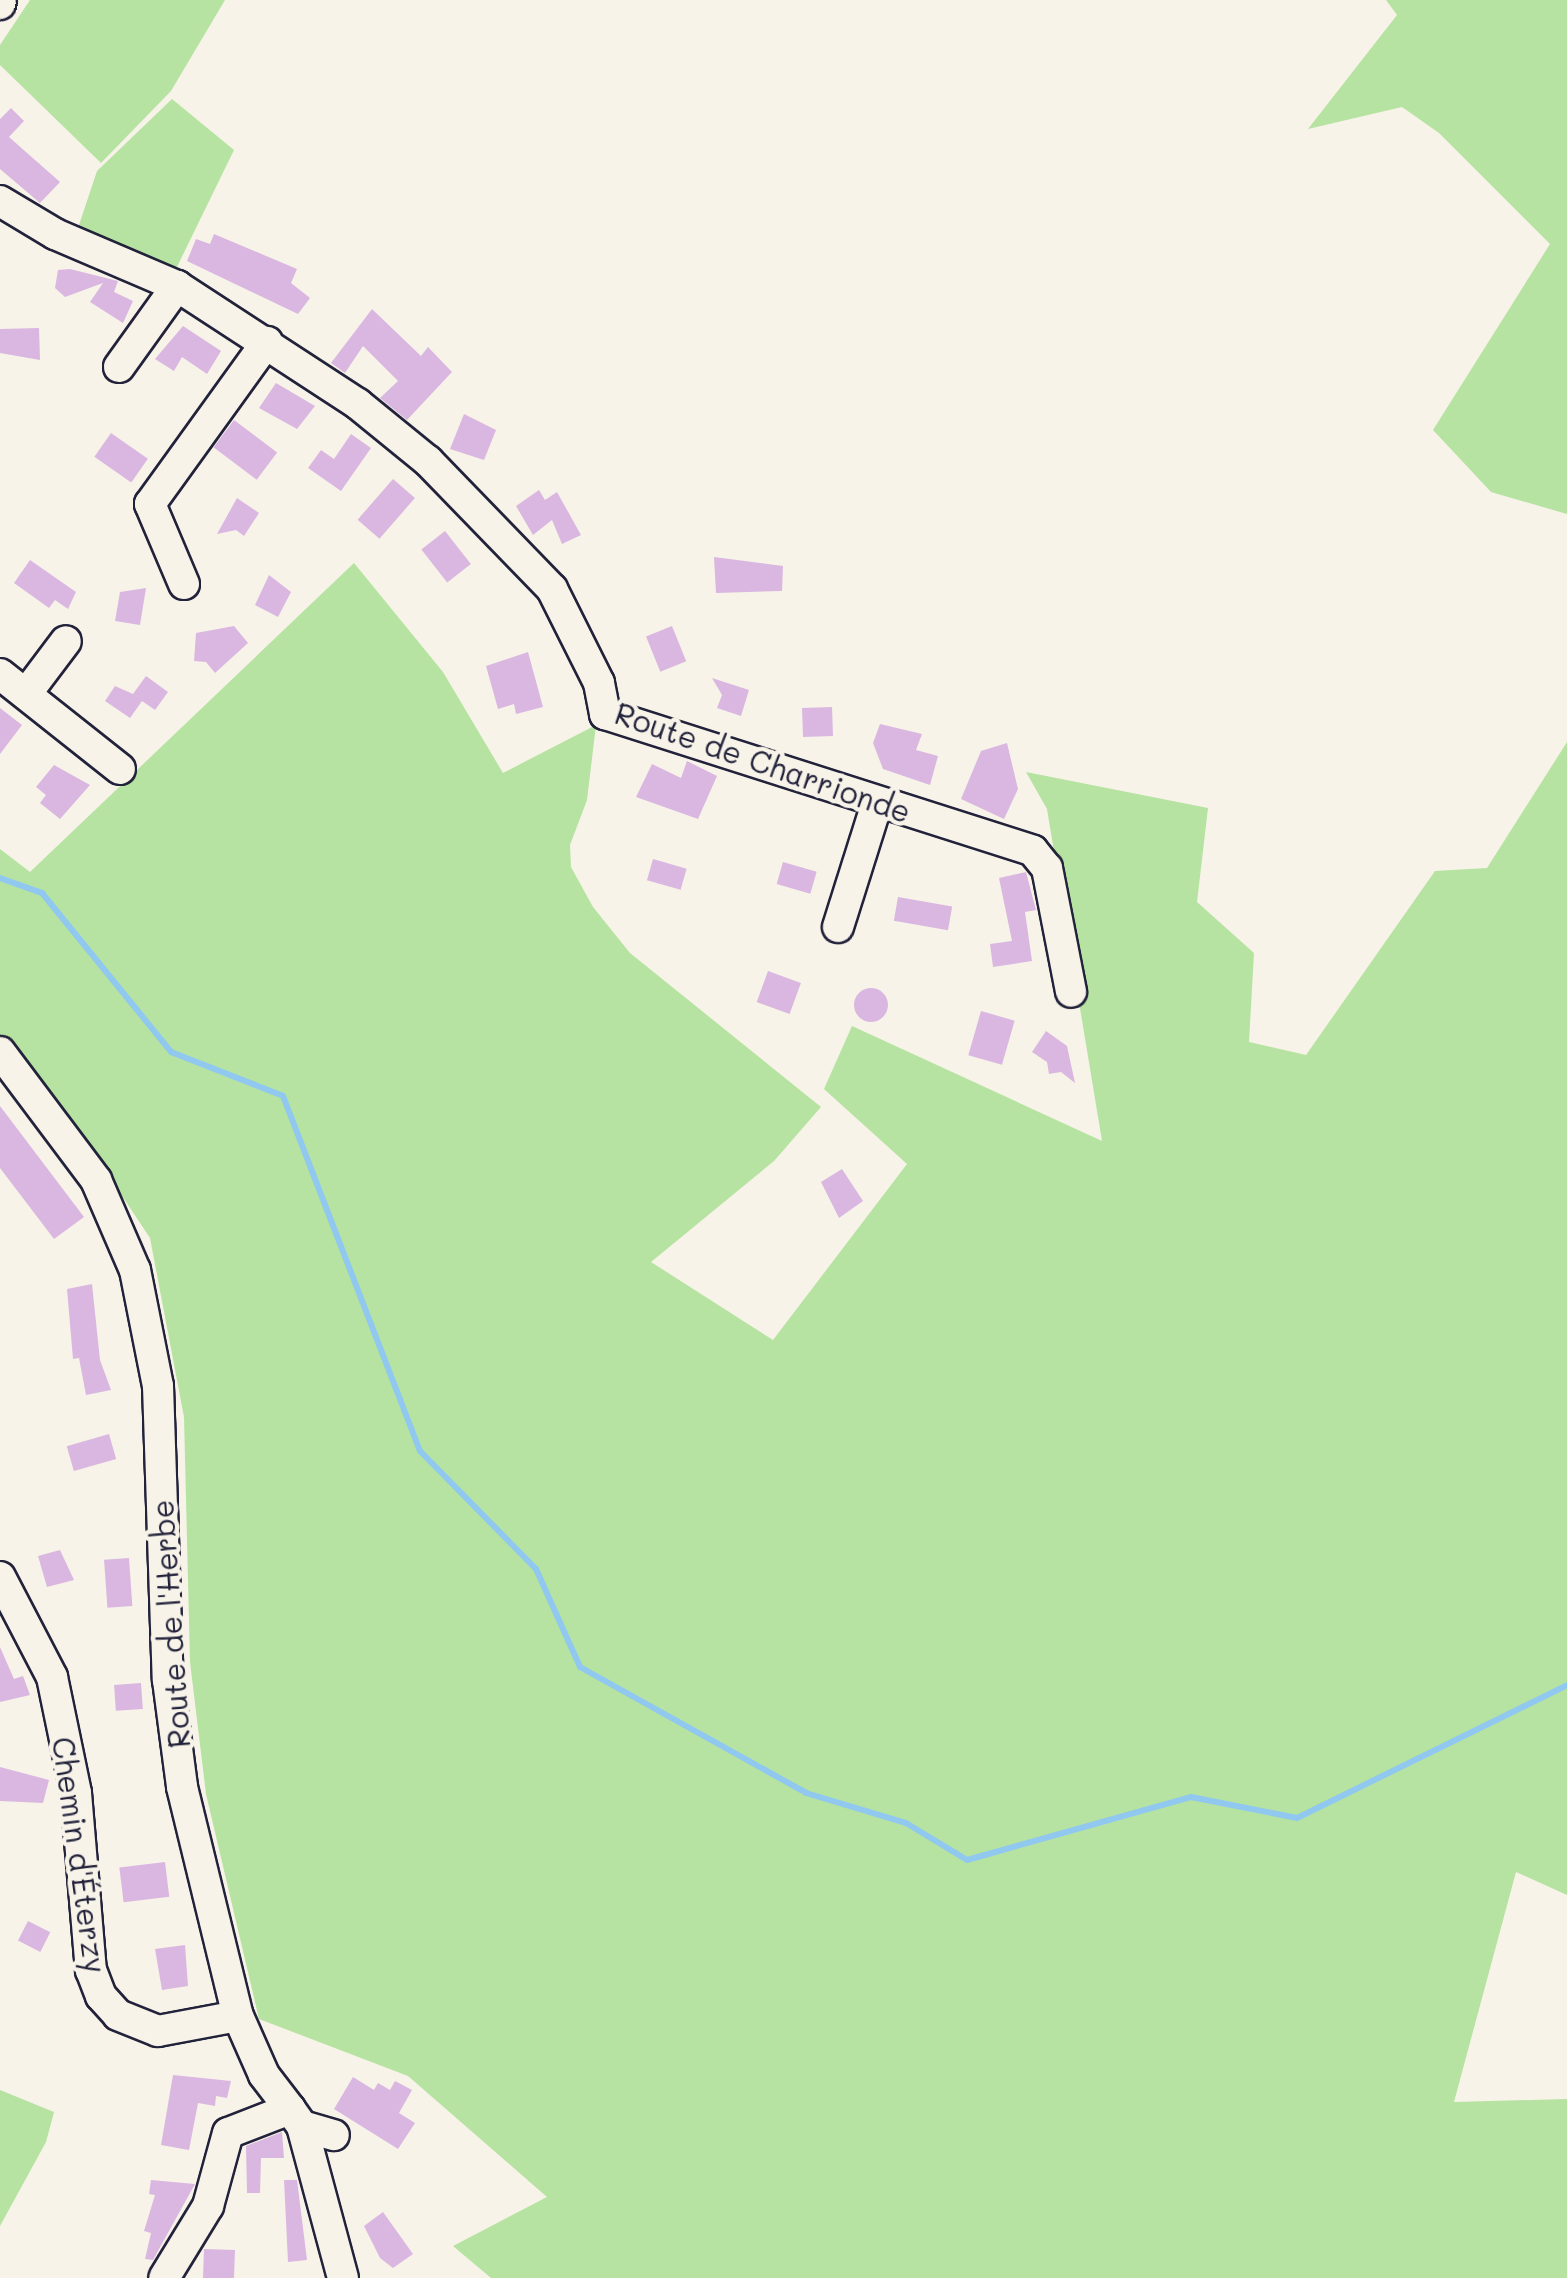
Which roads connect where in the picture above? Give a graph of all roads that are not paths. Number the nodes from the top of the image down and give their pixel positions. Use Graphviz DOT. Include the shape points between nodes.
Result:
graph roads {
  1 [pos="0,201"];
  2 [pos="177,286"];
  3 [pos="268,342"];
  4 [pos="119,367"];
  5 [pos="184,584"];
  6 [pos="66,641"];
  7 [pos="0,674"];
  8 [pos="26,694"];
  9 [pos="120,769"];
  10 [pos="877,802"];
  11 [pos="838,928"];
  12 [pos="1072,992"];
  13 [pos="0,1052"];
  14 [pos="0,1576"];
  15 [pos="238,2016"];
  16 [pos="296,2118"];
  17 [pos="334,2136"];
  18 [pos="164,2278"];
  19 [pos="342,2278"];
  1 -- 2 [label="street, Route de Charrionde" via="55,234"];
  2 -- 3 [label="street, Route de Charrionde"];
  2 -- 4 [label="street"];
  3 -- 5 [label="street" via="150,504"];
  3 -- 10 [label="street, Route de Charrionde" via="428,461 527,560 571,622 599,683 605,714"];
  6 -- 8 [label="street"];
  7 -- 8 [label="street"];
  8 -- 9 [label="street"];
  10 -- 11 [label="street"];
  10 -- 12 [label="street, Route de Charrionde" via="1033,852 1047,868"];
  13 -- 15 [label="street, Route de l'Herbe" via="96,1180 135,1270 158,1386 168,1680 182,1787"];
  14 -- 15 [label="street, Chemin d'Éterzy" via="52,1677 76,1793 90,1970 101,1996 118,2015 158,2030"];
  15 -- 16 [label="street, Route de l'Herbe" via="264,2074"];
  16 -- 17 [label="street"];
  16 -- 18 [label="street" via="228,2132 208,2206"];
  16 -- 19 [label="street"];
}
